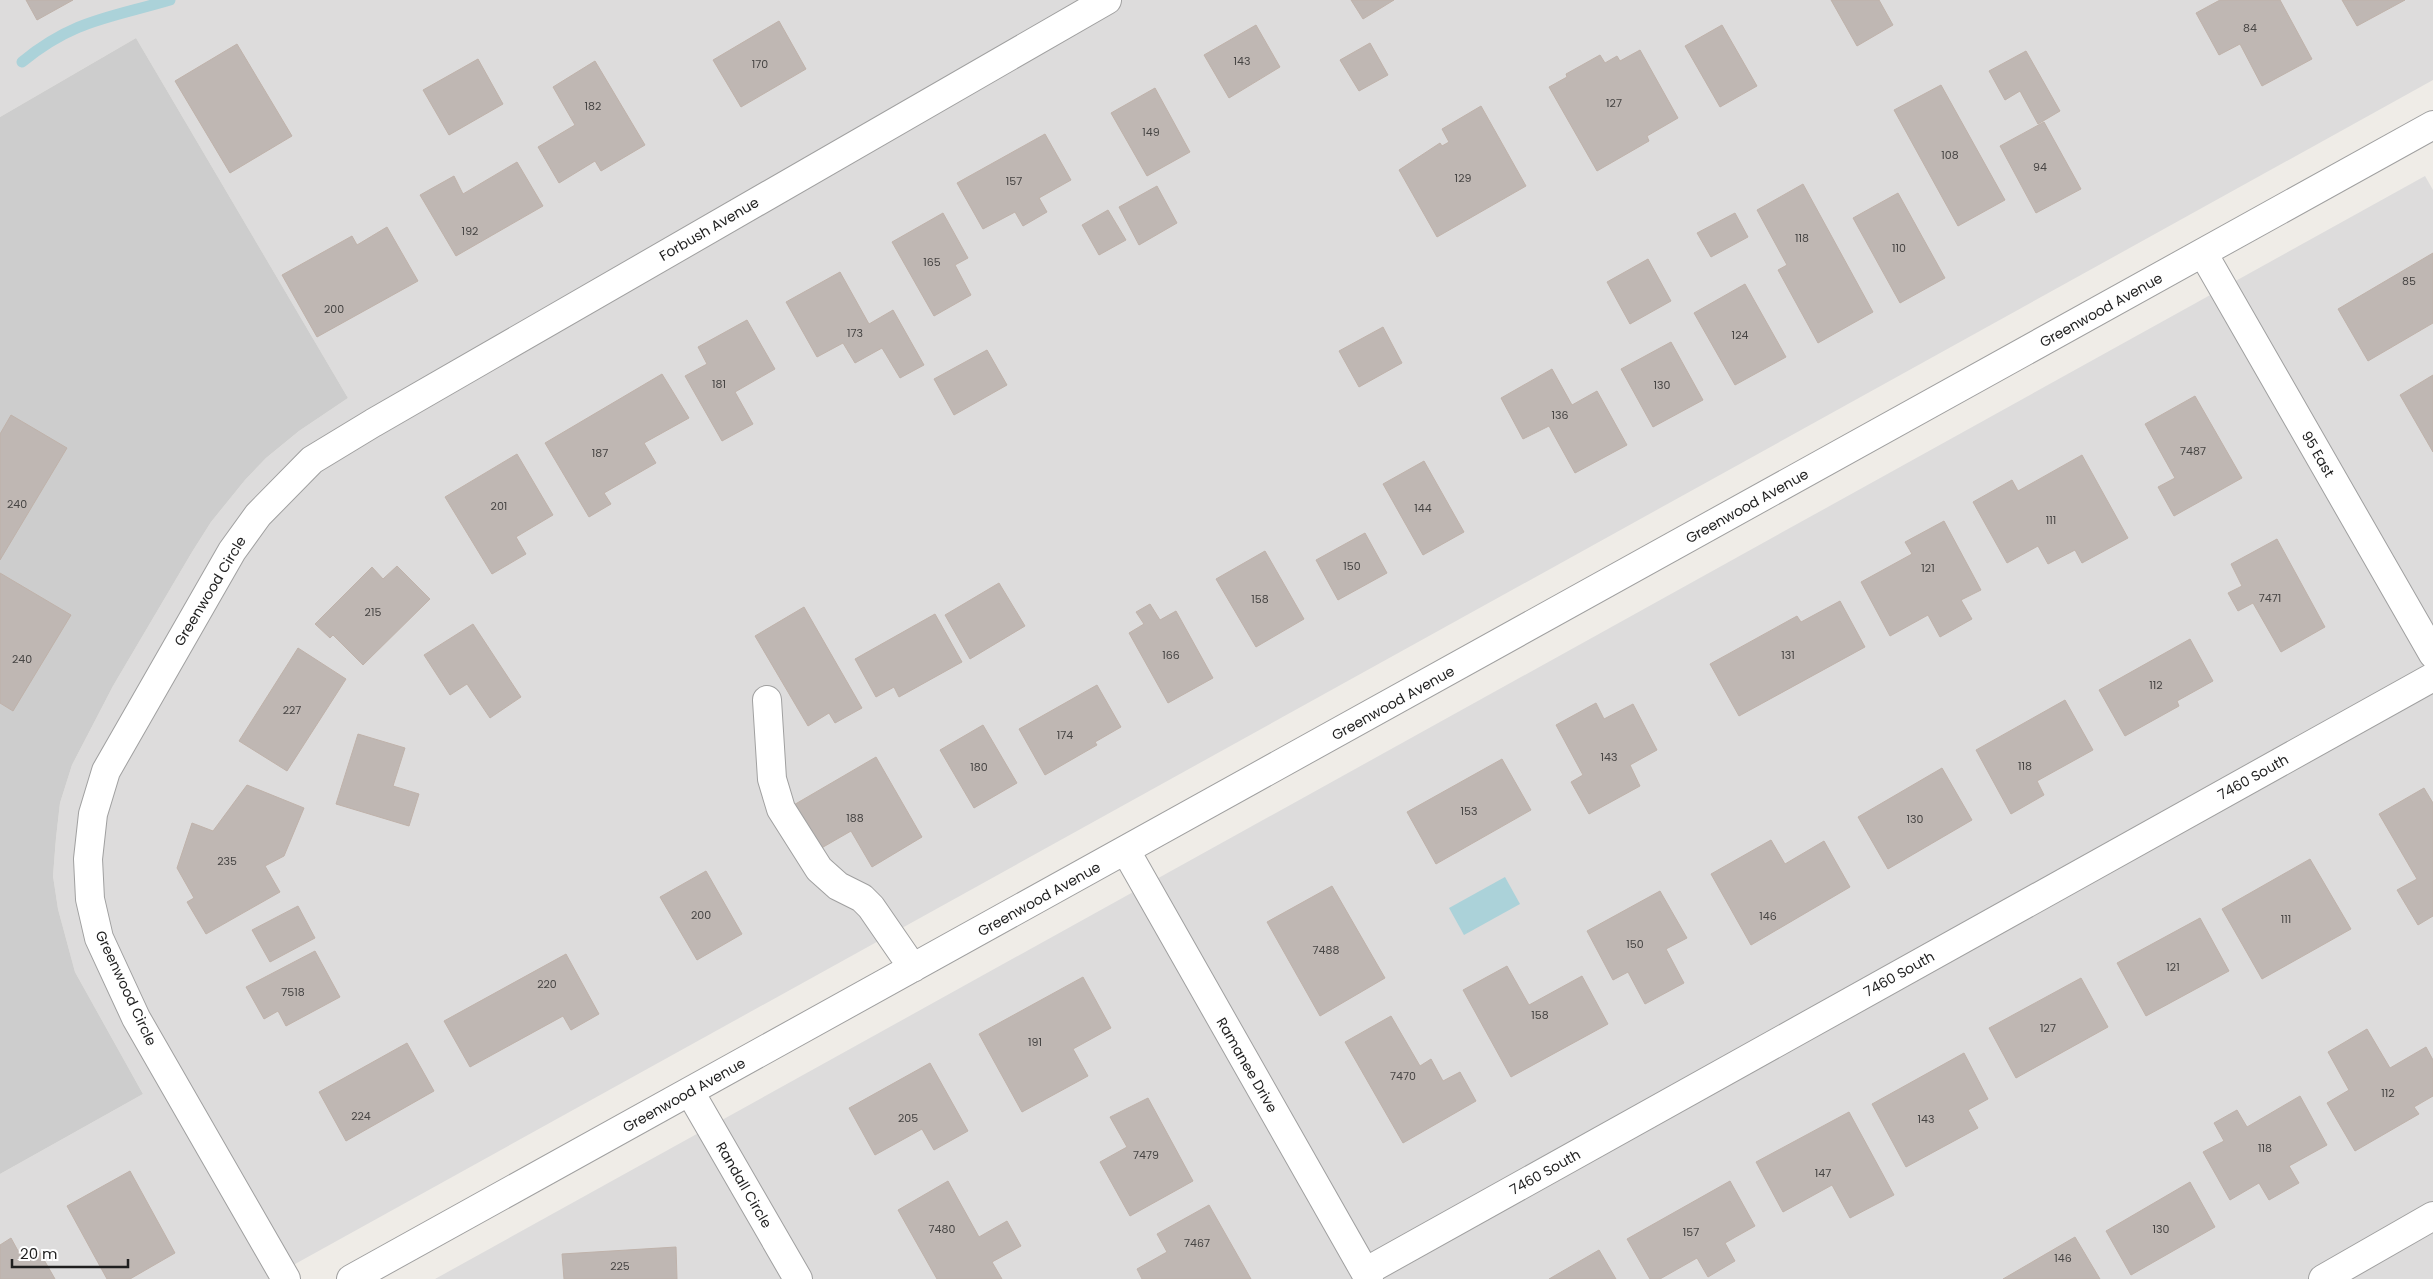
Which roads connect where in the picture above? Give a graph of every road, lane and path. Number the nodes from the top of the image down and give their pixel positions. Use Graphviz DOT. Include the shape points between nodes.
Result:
graph roads {
  1 [pos="1107,0"];
  2 [pos="2433,125"];
  3 [pos="2203,253"];
  4 [pos="312,460"];
  5 [pos="2433,654"];
  6 [pos="2433,677"];
  7 [pos="767,700"];
  8 [pos="1126,851"];
  9 [pos="913,968"];
  10 [pos="690,1092"];
  11 [pos="2433,1216"];
  12 [pos="1367,1276"];
  13 [pos="286,1279"];
  14 [pos="351,1279"];
  15 [pos="798,1279"];
  16 [pos="2323,1279"];
  1 -- 4 [label="street, Forbush Avenue"];
  2 -- 3 [label="street, Greenwood Avenue"];
  3 -- 5 [label="street, 95 East"];
  3 -- 8 [label="street, Greenwood Avenue"];
  4 -- 13 [label="street, Greenwood Circle" via="258,515 232,551 106,771 93,814 88,859 90,899 99,938 136,1018"];
  6 -- 12 [label="street, 7460 South"];
  7 -- 9 [label="street" via="772,779 781,809 819,868 838,886 862,898"];
  8 -- 9 [label="street, Greenwood Avenue"];
  8 -- 12 [label="street, Ramanee Drive"];
  9 -- 10 [label="street, Greenwood Avenue"];
  10 -- 14 [label="street, Greenwood Avenue"];
  10 -- 15 [label="street, Randall Circle"];
  11 -- 16 [label="street"];
}
